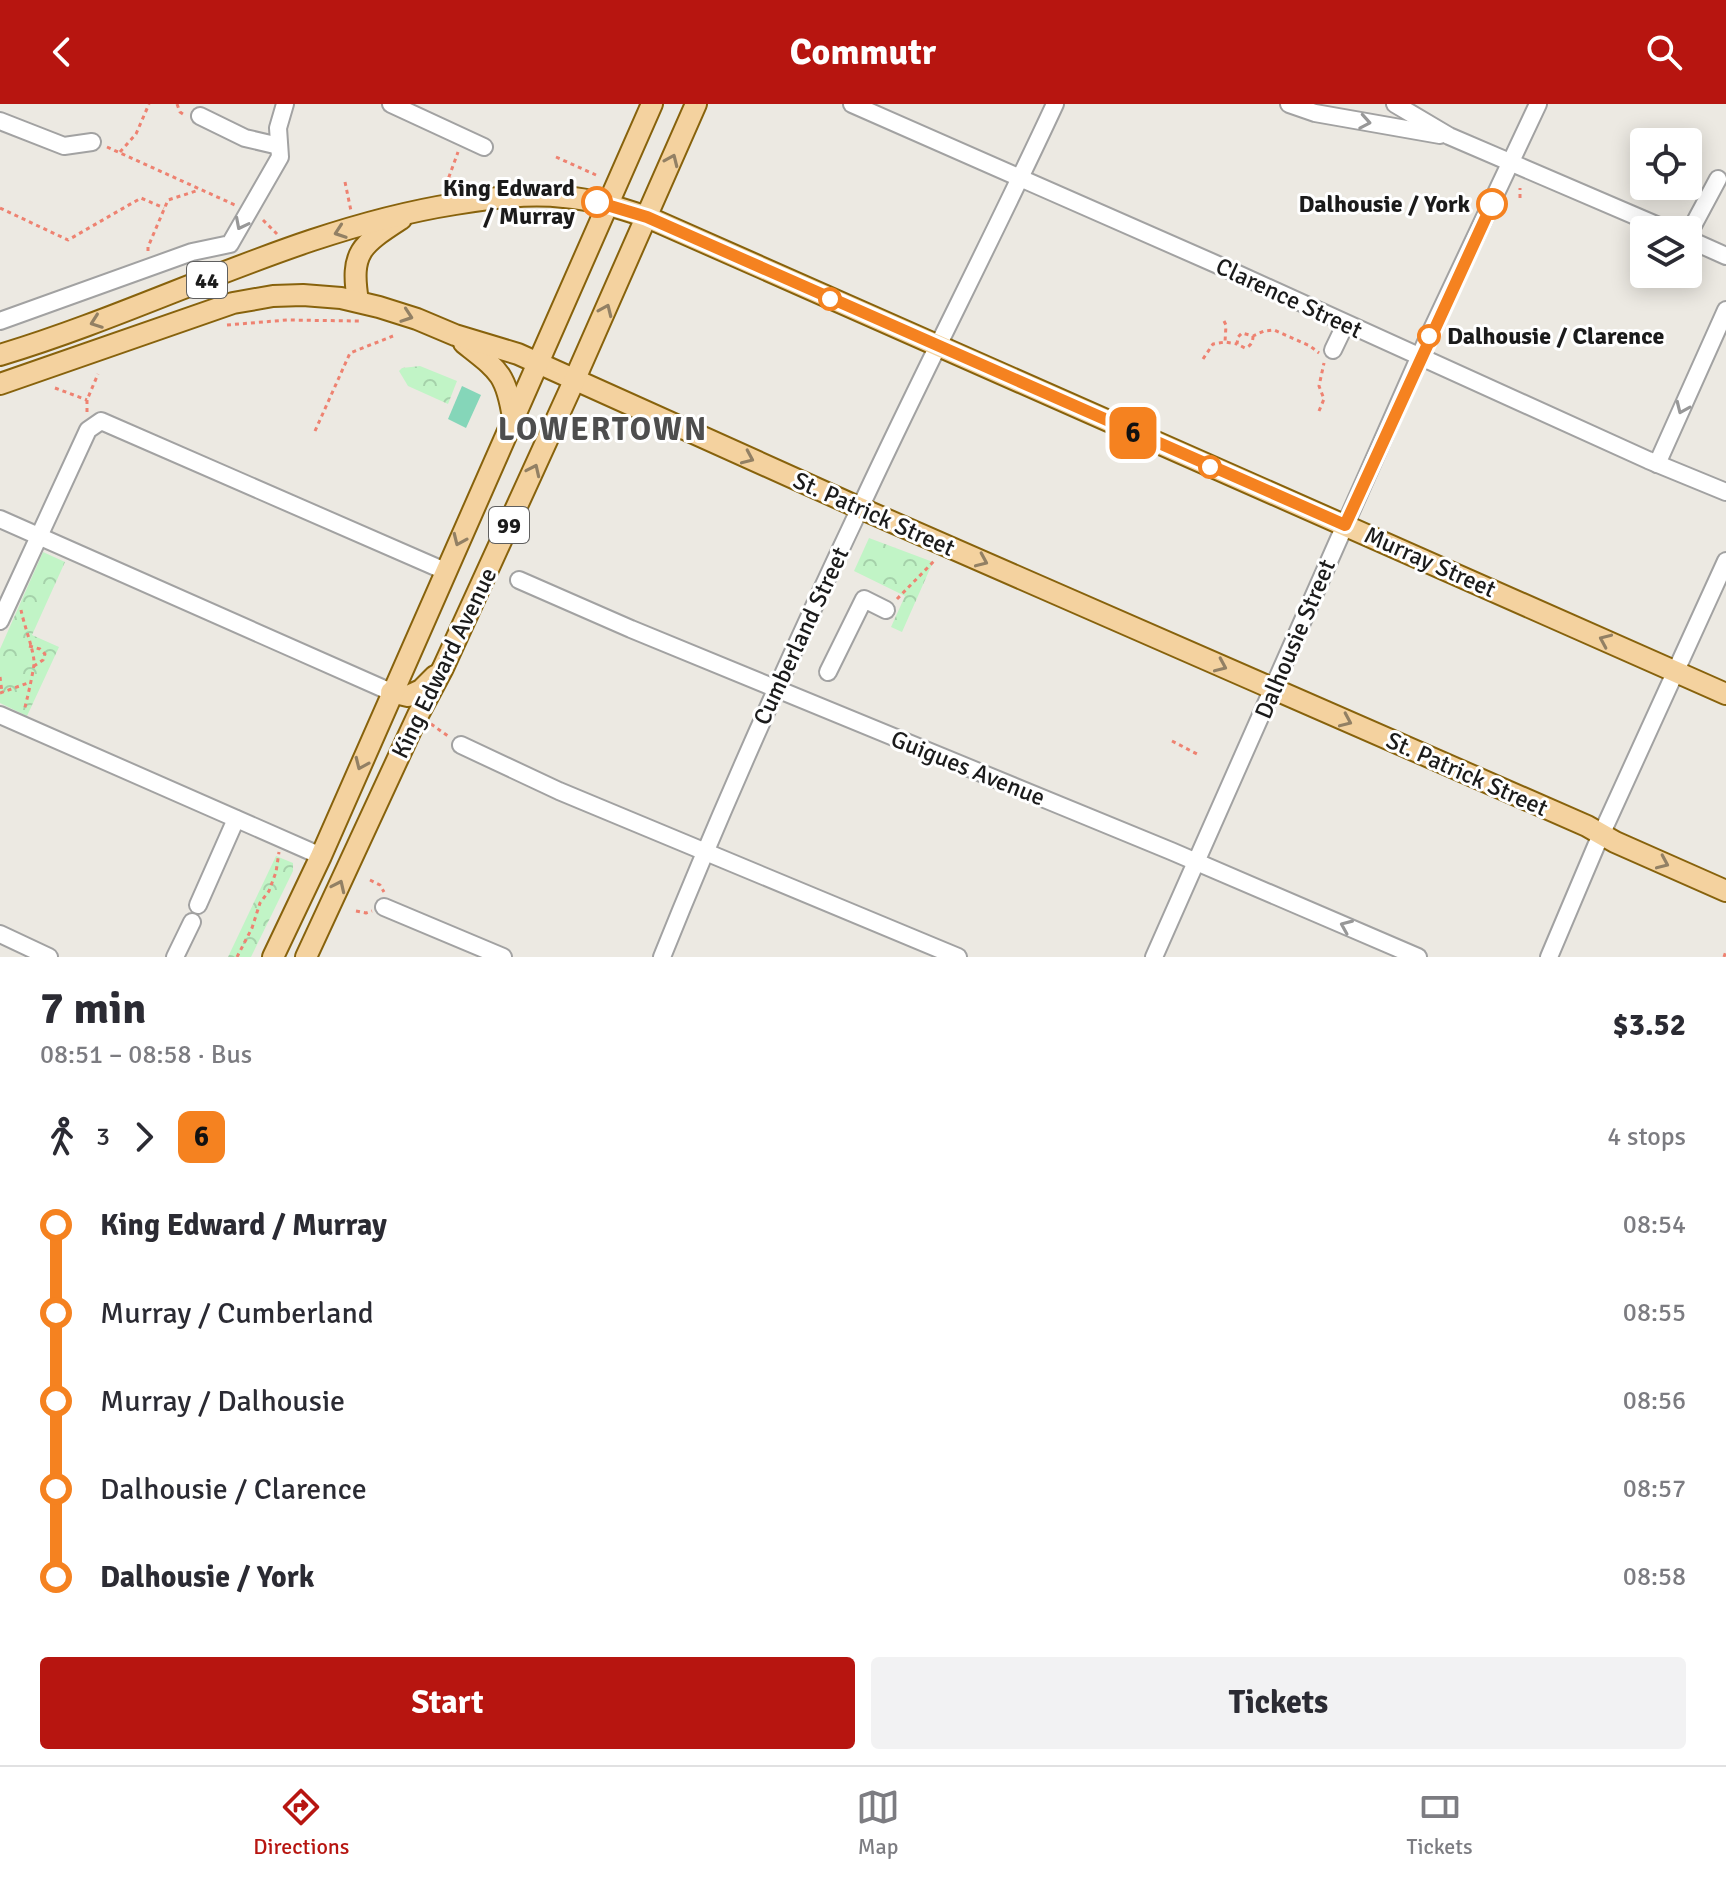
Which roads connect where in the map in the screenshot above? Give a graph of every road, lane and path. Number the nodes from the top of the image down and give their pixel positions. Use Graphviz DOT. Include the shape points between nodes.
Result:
graph roads {
  1 [pos="149,104"];
  2 [pos="285,104"];
  3 [pos="391,104"];
  4 [pos="652,104"];
  5 [pos="696,104"];
  6 [pos="852,104"];
  7 [pos="1055,104"];
  8 [pos="1289,104"];
  9 [pos="1395,104"];
  10 [pos="1538,104"];
  11 [pos="200,116"];
  12 [pos="0,121"];
  13 [pos="1449,136"];
  14 [pos="465,138"];
  15 [pos="92,142"];
  16 [pos="484,147"];
  17 [pos="279,151"];
  18 [pos="120,152"];
  19 [pos="556,157"];
  20 [pos="1511,163"];
  21 [pos="596,175"];
  22 [pos="1718,179"];
  23 [pos="1019,180"];
  24 [pos="345,182"];
  25 [pos="446,185"];
  26 [pos="1520,188"];
  27 [pos="200,190"];
  28 [pos="1520,198"];
  29 [pos="609,204"];
  30 [pos="0,208"];
  31 [pos="164,208"];
  32 [pos="248,210"];
  33 [pos="415,211"];
  34 [pos="1635,216"];
  35 [pos="1699,216"];
  36 [pos="647,217"];
  37 [pos="356,226"];
  38 [pos="278,235"];
  39 [pos="1702,244"];
  40 [pos="1726,256"];
  41 [pos="150,267"];
  42 [pos="1726,310"];
  43 [pos="359,312"];
  44 [pos="0,321"];
  45 [pos="1224,321"];
  46 [pos="219,325"];
  47 [pos="1345,325"];
  48 [pos="455,335"];
  49 [pos="393,336"];
  50 [pos="1253,336"];
  51 [pos="1225,342"];
  52 [pos="1237,344"];
  53 [pos="938,347"];
  54 [pos="1333,350"];
  55 [pos="0,355"];
  56 [pos="1420,358"];
  57 [pos="1203,359"];
  58 [pos="538,363"];
  59 [pos="98,374"];
  60 [pos="574,381"];
  61 [pos="0,384"];
  62 [pos="55,388"];
  63 [pos="87,400"];
  64 [pos="1319,411"];
  65 [pos="513,418"];
  66 [pos="95,423"];
  67 [pos="315,431"];
  68 [pos="1657,464"];
  69 [pos="1726,492"];
  70 [pos="860,508"];
  71 [pos="0,519"];
  72 [pos="1345,525"];
  73 [pos="39,535"];
  74 [pos="936,559"];
  75 [pos="1726,561"];
  76 [pos="445,571"];
  77 [pos="519,580"];
  78 [pos="13,593"];
  79 [pos="886,610"];
  80 [pos="0,621"];
  81 [pos="29,646"];
  82 [pos="34,666"];
  83 [pos="443,668"];
  84 [pos="1677,671"];
  85 [pos="828,672"];
  86 [pos="0,677"];
  87 [pos="28,683"];
  88 [pos="776,689"];
  89 [pos="1274,689"];
  90 [pos="1,692"];
  91 [pos="391,692"];
  92 [pos="1726,694"];
  93 [pos="0,715"];
  94 [pos="19,723"];
  95 [pos="1172,741"];
  96 [pos="461,745"];
  97 [pos="1197,754"];
  98 [pos="236,819"];
  99 [pos="1601,835"];
  100 [pos="279,852"];
  101 [pos="704,852"];
  102 [pos="321,856"];
  103 [pos="1196,862"];
  104 [pos="1726,891"];
  105 [pos="198,905"];
  106 [pos="384,907"];
  107 [pos="192,922"];
  108 [pos="0,934"];
  109 [pos="1726,951"];
  110 [pos="49,957"];
  111 [pos="175,957"];
  112 [pos="237,957"];
  113 [pos="273,957"];
  114 [pos="306,957"];
  115 [pos="503,957"];
  116 [pos="662,957"];
  117 [pos="958,957"];
  118 [pos="1154,957"];
  119 [pos="1418,957"];
  120 [pos="1549,957"];
  121 [pos="1724,957"];
  1 -- 18 [label="path" via="136,134"];
  2 -- 17 [label="street"];
  3 -- 14 [label="street"];
  4 -- 29 [label="main road, King Edward Avenue / 99"];
  36 -- 5 [label="main road, King Edward Avenue / 99, one-way"];
  6 -- 23 [label="street, Clarence Street"];
  7 -- 23 [label="street, Cumberland Street"];
  8 -- 13 [label="street, one-way"];
  9 -- 13 [label="street"];
  10 -- 20 [label="street, Dalhousie Street"];
  11 -- 17 [label="street"];
  12 -- 15 [label="street" via="54,144"];
  13 -- 20 [label="street"];
  14 -- 16 [label="street"];
  14 -- 25 [label="path"];
  15 -- 18 [label="path"];
  17 -- 32 [label="street"];
  18 -- 27 [label="path"];
  19 -- 21 [label="path"];
  20 -- 34 [label="street"];
  20 -- 56 [label="street, Dalhousie Street"];
  22 -- 35 [label="street"];
  23 -- 47 [label="street, Clarence Street"];
  23 -- 53 [label="street, Cumberland Street"];
  24 -- 37 [label="path"];
  26 -- 28 [label="path"];
  27 -- 31 [label="path" via="168,200"];
  27 -- 32 [label="path"];
  29 -- 33 [label="main road, Murray Street / 44" via="514,196"];
  29 -- 36 [label="main road, Murray Street / 44"];
  29 -- 58 [label="main road, King Edward Avenue / 99"];
  30 -- 31 [label="path" via="68,240 141,198"];
  31 -- 41 [label="path" via="148,247"];
  32 -- 38 [label="path"];
  32 -- 41 [label="street, one-way" via="230,244"];
  33 -- 37 [label="main road, 44"];
  33 -- 43 [label="main road" via="376,236 359,255 354,271"];
  36 -- 53 [label="main road, Murray Street / 44"];
  60 -- 36 [label="main road, King Edward Avenue / 99, one-way"];
  37 -- 55 [label="main road, 44, one-way"];
  39 -- 40 [label="street"];
  41 -- 44 [label="street"];
  42 -- 68 [label="street, one-way" via="1713,354"];
  43 -- 46 [label="path"];
  43 -- 48 [label="main road, St. Patrick Street / 44, one-way" via="417,319"];
  43 -- 61 [label="main road, St. Patrick Street / 44" via="323,296 233,303"];
  45 -- 51 [label="path"];
  47 -- 54 [label="street"];
  47 -- 56 [label="street, Clarence Street"];
  48 -- 58 [label="main road, St. Patrick Street / 44"];
  48 -- 65 [label="main road" via="498,370 509,388"];
  49 -- 67 [label="path" via="350,353"];
  50 -- 52 [label="path" via="1242,333"];
  50 -- 52 [label="path" via="1249,347"];
  50 -- 64 [label="path" via="1274,330 1318,351 1325,366"];
  51 -- 52 [label="path"];
  51 -- 57 [label="path" via="1208,348"];
  53 -- 70 [label="street, Cumberland Street"];
  53 -- 72 [label="main road, Murray Street / 44"];
  56 -- 68 [label="street, Clarence Street"];
  56 -- 72 [label="street, Dalhousie Street"];
  58 -- 60 [label="main road, St. Patrick Street / 44"];
  58 -- 65 [label="main road, King Edward Avenue / 99"];
  59 -- 63 [label="path"];
  60 -- 70 [label="main road, St. Patrick Street / 44, one-way"];
  83 -- 60 [label="main road, King Edward Avenue / 99, one-way"];
  62 -- 63 [label="path"];
  63 -- 66 [label="path"];
  65 -- 76 [label="main road, King Edward Avenue / 99, one-way"];
  66 -- 73 [label="street"];
  66 -- 76 [label="street" via="106,422"];
  68 -- 69 [label="street, Clarence Street"];
  70 -- 88 [label="street, Cumberland Street"];
  70 -- 89 [label="main road, St. Patrick Street / 44, one-way"];
  71 -- 73 [label="street"];
  84 -- 72 [label="main road, Murray Street / 44, one-way"];
  72 -- 89 [label="street, Dalhousie Street"];
  73 -- 78 [label="street"];
  73 -- 91 [label="street"];
  74 -- 79 [label="path"];
  75 -- 84 [label="street"];
  76 -- 91 [label="main road, King Edward Avenue / 99"];
  77 -- 88 [label="street, Guigues Avenue"];
  78 -- 80 [label="street"];
  78 -- 81 [label="path"];
  79 -- 85 [label="street" via="864,599"];
  81 -- 82 [label="path"];
  81 -- 82 [label="path" via="45,654"];
  82 -- 87 [label="path"];
  83 -- 91 [label="main road" via="408,696"];
  114 -- 83 [label="main road, King Edward Avenue / 99, one-way"];
  84 -- 92 [label="main road, Murray Street / 44"];
  84 -- 99 [label="street"];
  86 -- 90 [label="path"];
  87 -- 90 [label="path"];
  87 -- 94 [label="path"];
  88 -- 101 [label="street, Cumberland Street"];
  88 -- 103 [label="street, Guigues Avenue"];
  89 -- 99 [label="main road, St. Patrick Street / 44, one-way"];
  89 -- 103 [label="street, Dalhousie Street"];
  91 -- 102 [label="main road, King Edward Avenue / 99, one-way"];
  93 -- 94 [label="street"];
  94 -- 98 [label="street"];
  95 -- 97 [label="path"];
  96 -- 101 [label="street"];
  98 -- 102 [label="street"];
  98 -- 105 [label="street"];
  99 -- 104 [label="main road, St. Patrick Street / 44, one-way"];
  99 -- 120 [label="street"];
  100 -- 112 [label="path" via="269,891"];
  101 -- 116 [label="street, Cumberland Street"];
  101 -- 117 [label="street"];
  102 -- 113 [label="main road, King Edward Avenue / 99"];
  103 -- 118 [label="street, Dalhousie Street"];
  119 -- 103 [label="street, Guigues Avenue, one-way"];
  106 -- 115 [label="street"];
  107 -- 111 [label="street"];
  108 -- 110 [label="street"];
  109 -- 121 [label="path"];
}
